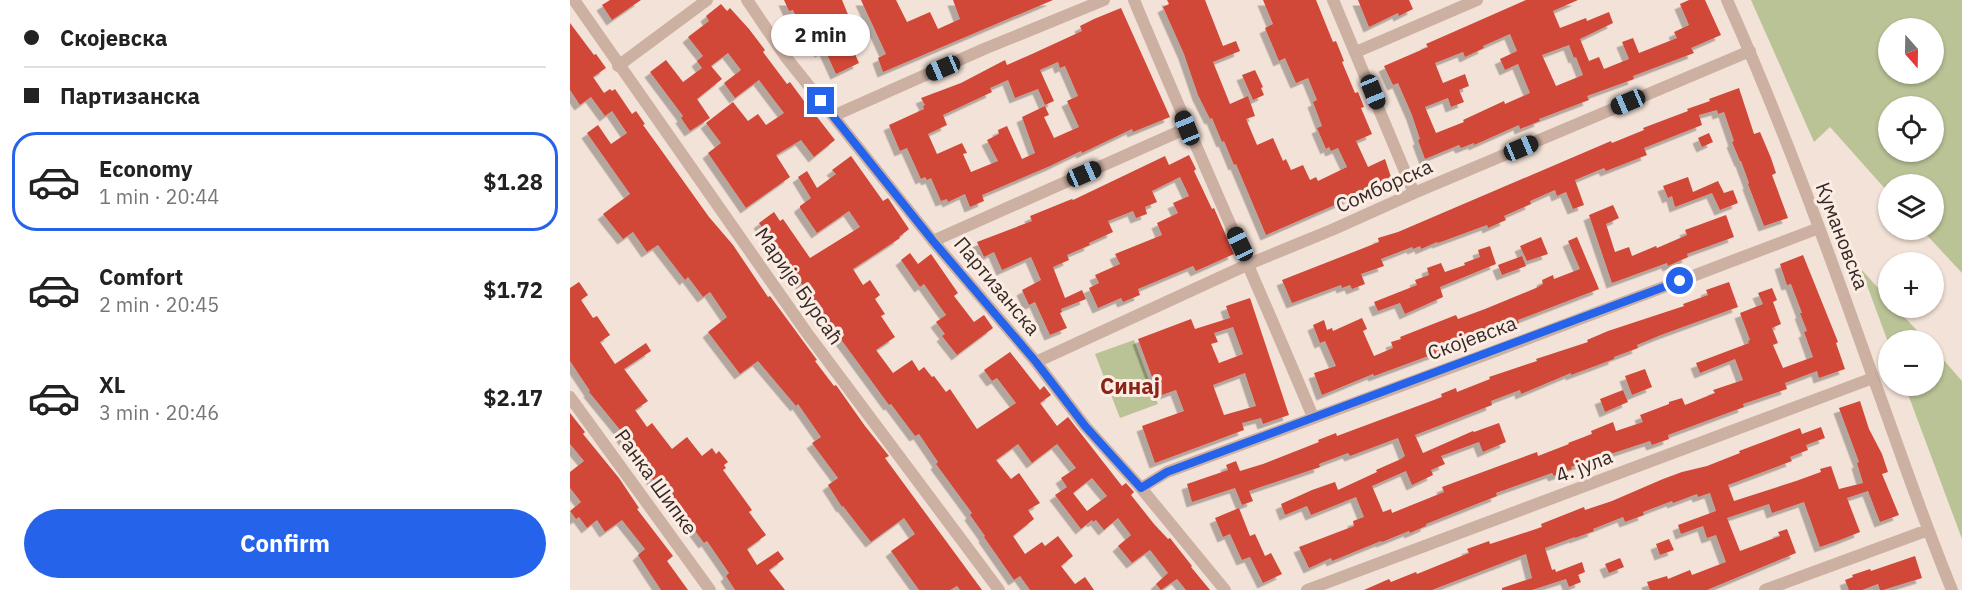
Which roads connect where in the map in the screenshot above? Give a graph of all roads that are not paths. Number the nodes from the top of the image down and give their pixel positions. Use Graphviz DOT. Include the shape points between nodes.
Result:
graph roads {
  1 [pos="574,0"];
  2 [pos="707,0"];
  3 [pos="747,0"];
  4 [pos="1104,0"];
  5 [pos="1134,0"];
  6 [pos="1333,0"];
  7 [pos="1477,0"];
  8 [pos="1727,0"];
  9 [pos="1750,51"];
  10 [pos="1356,52"];
  11 [pos="618,66"];
  12 [pos="833,116"];
  13 [pos="1187,128"];
  14 [pos="1414,193"];
  15 [pos="1819,228"];
  16 [pos="933,241"];
  17 [pos="1249,264"];
  18 [pos="1036,362"];
  19 [pos="1874,378"];
  20 [pos="570,397"];
  21 [pos="1313,417"];
  22 [pos="1141,488"];
  23 [pos="1928,530"];
  24 [pos="1778,588"];
  25 [pos="710,590"];
  26 [pos="999,590"];
  27 [pos="1225,590"];
  28 [pos="1307,590"];
  29 [pos="1765,590"];
  30 [pos="1952,590"];
  1 -- 11 [label="street, Марије Бурсаћ"];
  2 -- 11 [label="street"];
  3 -- 12 [label="street, Партизанска"];
  4 -- 12 [label="street"];
  5 -- 13 [label="street"];
  6 -- 10 [label="street"];
  7 -- 10 [label="street"];
  8 -- 9 [label="street, Кумановска"];
  9 -- 14 [label="street, Сомборска"];
  9 -- 15 [label="street, Кумановска"];
  10 -- 14 [label="street"];
  11 -- 26 [label="street, Марије Бурсаћ" via="807,333"];
  12 -- 16 [label="street, Партизанска"];
  13 -- 16 [label="street"];
  13 -- 17 [label="street"];
  14 -- 17 [label="street, Сомборска"];
  15 -- 19 [label="street, Кумановска"];
  15 -- 21 [label="street, Скојевска"];
  16 -- 18 [label="street, Партизанска"];
  17 -- 18 [label="street, Сомборска"];
  17 -- 21 [label="street"];
  18 -- 22 [label="street, Партизанска" via="1085,426"];
  19 -- 23 [label="street, Кумановска"];
  19 -- 28 [label="street, 4. јула"];
  20 -- 25 [label="street, Ранка Шипке"];
  21 -- 22 [label="street, Скојевска" via="1167,472"];
  22 -- 27 [label="street, Партизанска"];
  23 -- 24 [label="street"];
  23 -- 30 [label="street, Кумановска"];
  24 -- 29 [label="street"];
}
